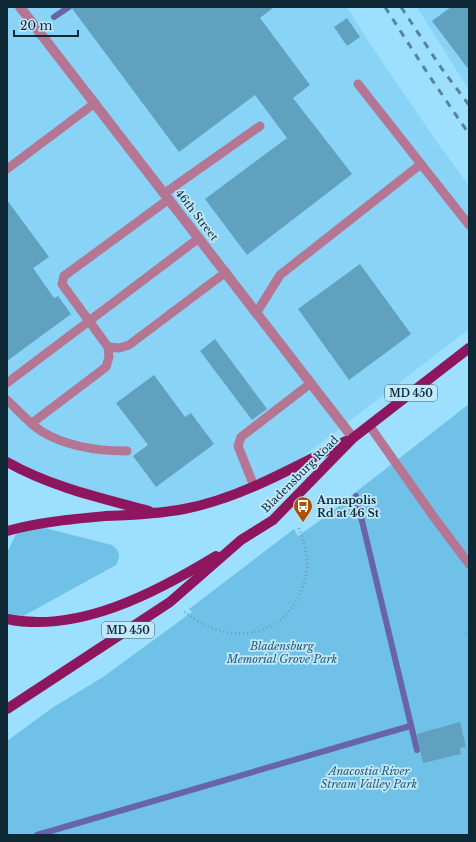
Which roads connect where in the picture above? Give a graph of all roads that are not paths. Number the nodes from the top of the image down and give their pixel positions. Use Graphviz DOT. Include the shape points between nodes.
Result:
graph roads {
  1 [pos="20,7"];
  2 [pos="358,84"];
  3 [pos="95,103"];
  4 [pos="260,126"];
  5 [pos="421,164"];
  6 [pos="7,169"];
  7 [pos="167,196"];
  8 [pos="469,225"];
  9 [pos="199,238"];
  10 [pos="226,272"];
  11 [pos="257,312"];
  12 [pos="88,321"];
  13 [pos="108,347"];
  14 [pos="469,348"];
  15 [pos="7,382"];
  16 [pos="311,383"];
  17 [pos="7,400"];
  18 [pos="32,423"];
  19 [pos="369,425"];
  20 [pos="353,438"];
  21 [pos="127,451"];
  22 [pos="7,462"];
  23 [pos="254,486"];
  24 [pos="157,514"];
  25 [pos="7,531"];
  26 [pos="241,540"];
  27 [pos="469,564"];
  28 [pos="7,619"];
  29 [pos="7,709"];
  1 -- 3 [label="street, 46th Street"];
  2 -- 5 [label="lane"];
  3 -- 6 [label="lane"];
  3 -- 7 [label="street, 46th Street"];
  4 -- 7 [label="lane"];
  5 -- 8 [label="lane"];
  5 -- 11 [label="lane" via="280,275"];
  7 -- 9 [label="street, 46th Street"];
  7 -- 12 [label="lane" via="64,276 62,284"];
  9 -- 10 [label="street, 46th Street"];
  9 -- 12 [label="lane"];
  10 -- 11 [label="street, 46th Street"];
  10 -- 13 [label="lane" via="129,345 119,348"];
  11 -- 16 [label="street, 46th Street"];
  12 -- 13 [label="lane"];
  12 -- 15 [label="lane"];
  13 -- 18 [label="lane" via="106,367"];
  14 -- 19 [label="main road, MD 450"];
  16 -- 20 [label="street, 46th Street"];
  16 -- 23 [label="lane" via="241,437 238,446"];
  17 -- 18 [label="lane"];
  18 -- 21 [label="lane" via="41,431 69,444 104,451"];
  19 -- 20 [label="main road, MD 450"];
  19 -- 27 [label="lane"];
  20 -- 23 [label="main road, Bladensburg Road / MD 450"];
  20 -- 26 [label="main road, Bladensburg Road / MD 450" via="273,520"];
  22 -- 24 [label="main road" via="61,486"];
  23 -- 24 [label="main road, Bladensburg Road / MD 450" via="205,504"];
  24 -- 25 [label="main road, Bladensburg Road / MD 450" via="77,519"];
  26 -- 28 [label="main road" via="139,598 103,611 39,622"];
  26 -- 29 [label="main road, Bladensburg Road / MD 450" via="170,602"];
}
